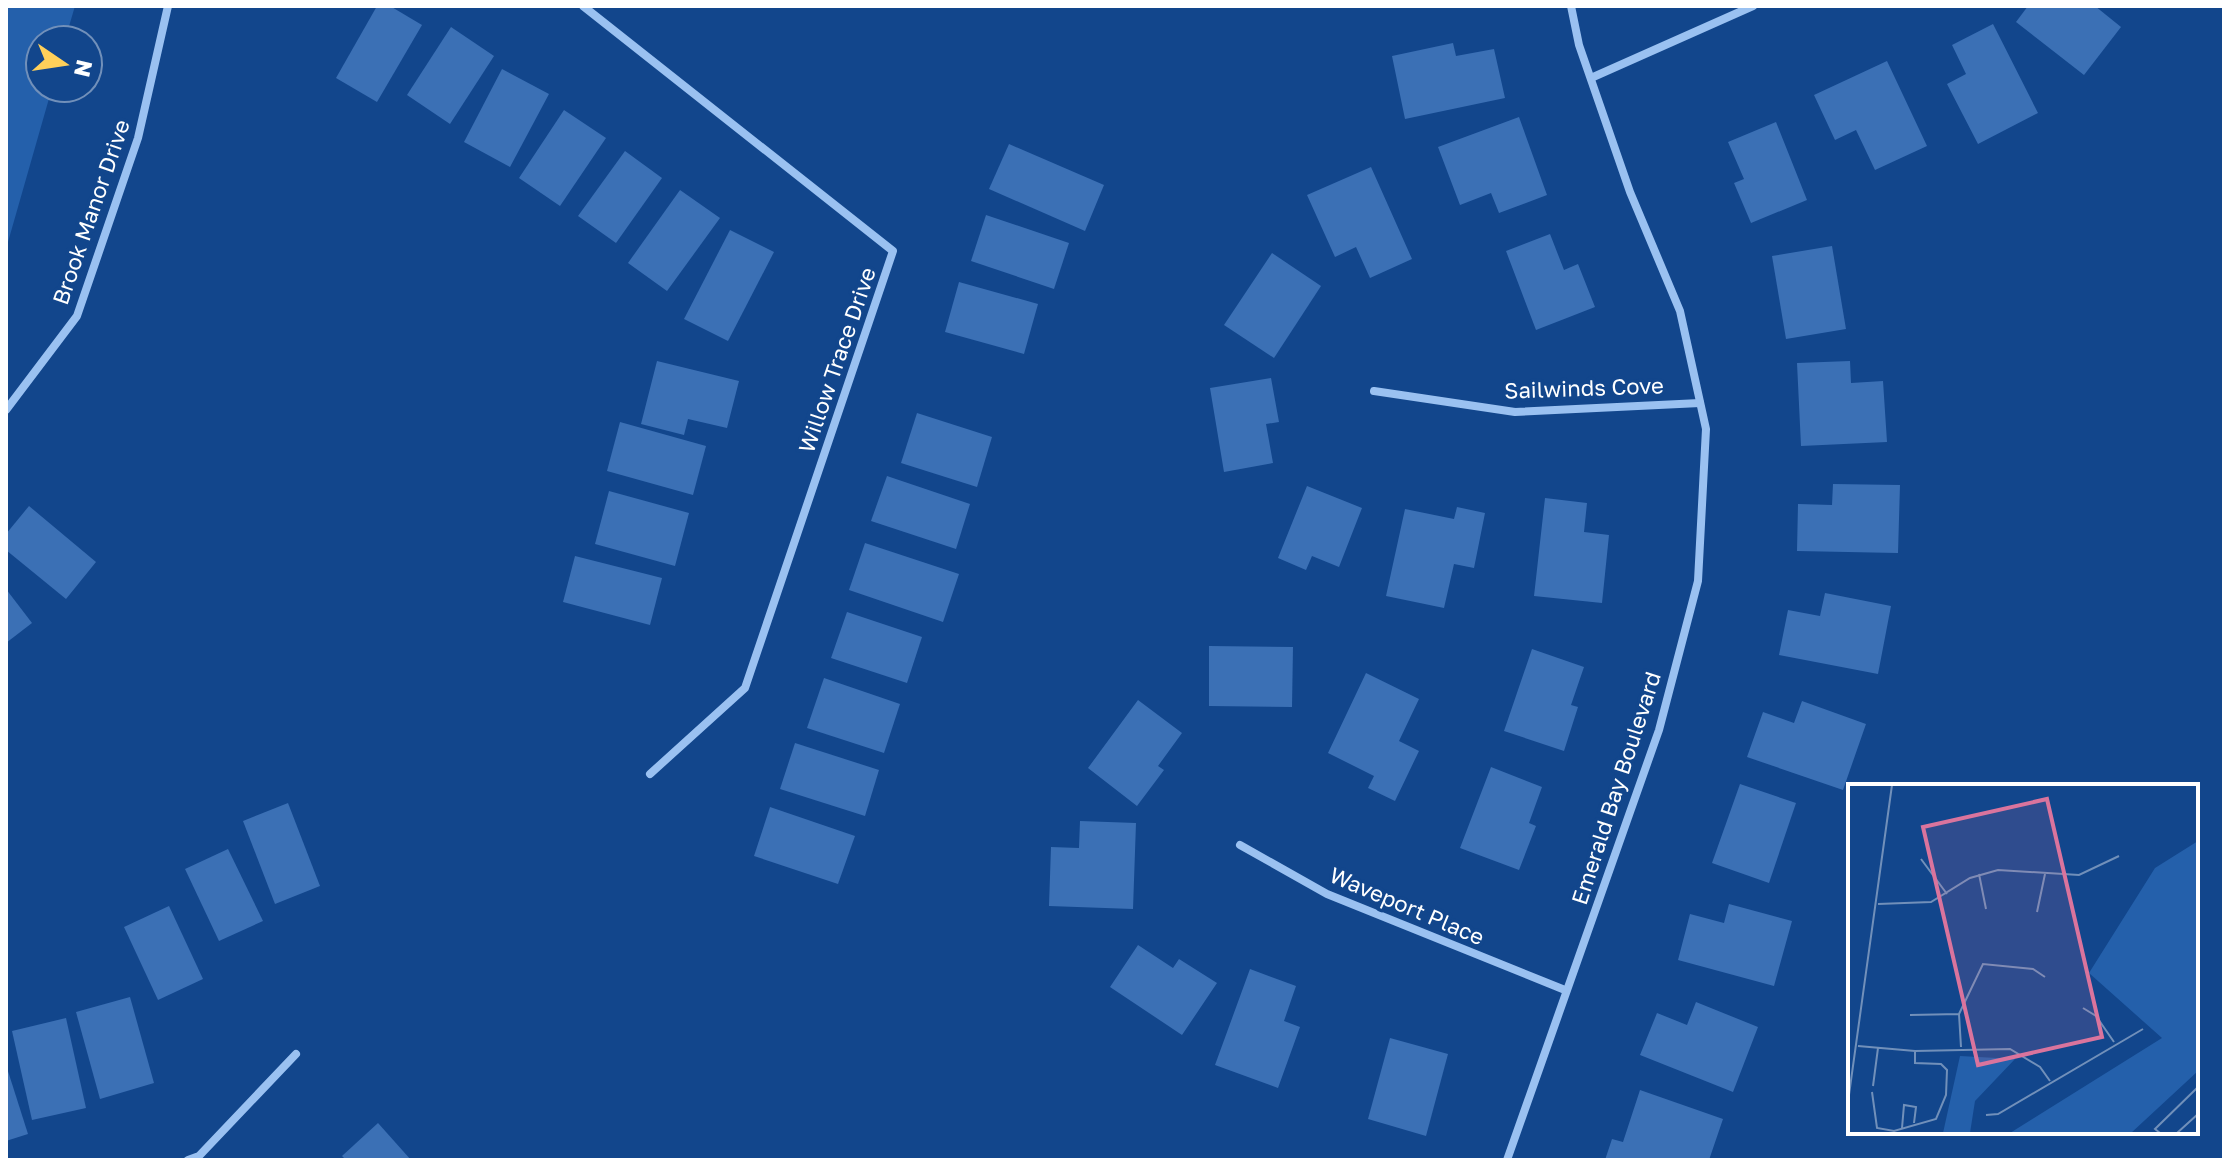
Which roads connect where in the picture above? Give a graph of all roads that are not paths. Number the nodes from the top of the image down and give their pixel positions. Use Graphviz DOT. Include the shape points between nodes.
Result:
graph roads {
  1 [pos="168,6"];
  2 [pos="583,6"];
  3 [pos="1571,6"];
  4 [pos="1753,6"];
  5 [pos="1591,78"];
  6 [pos="1374,391"];
  7 [pos="1700,403"];
  8 [pos="6,410"];
  9 [pos="650,774"];
  10 [pos="1240,845"];
  11 [pos="1565,990"];
  12 [pos="296,1054"];
  13 [pos="188,1160"];
  14 [pos="1507,1160"];
  1 -- 8 [label="street, Brook Manor Drive" via="138,138 77,316"];
  2 -- 9 [label="street, Willow Trace Drive" via="893,251 745,688"];
  3 -- 5 [label="street, Emerald Bay Boulevard"];
  4 -- 5 [label="street"];
  5 -- 7 [label="street, Emerald Bay Boulevard" via="1630,192 1680,311"];
  6 -- 7 [label="street, Sailwinds Cove" via="1515,412"];
  7 -- 11 [label="street, Emerald Bay Boulevard" via="1706,429 1698,581 1659,730"];
  10 -- 11 [label="street, Waveport Place" via="1327,894"];
  11 -- 14 [label="street, Emerald Bay Boulevard"];
  12 -- 13 [label="street" via="199,1156"];
}
